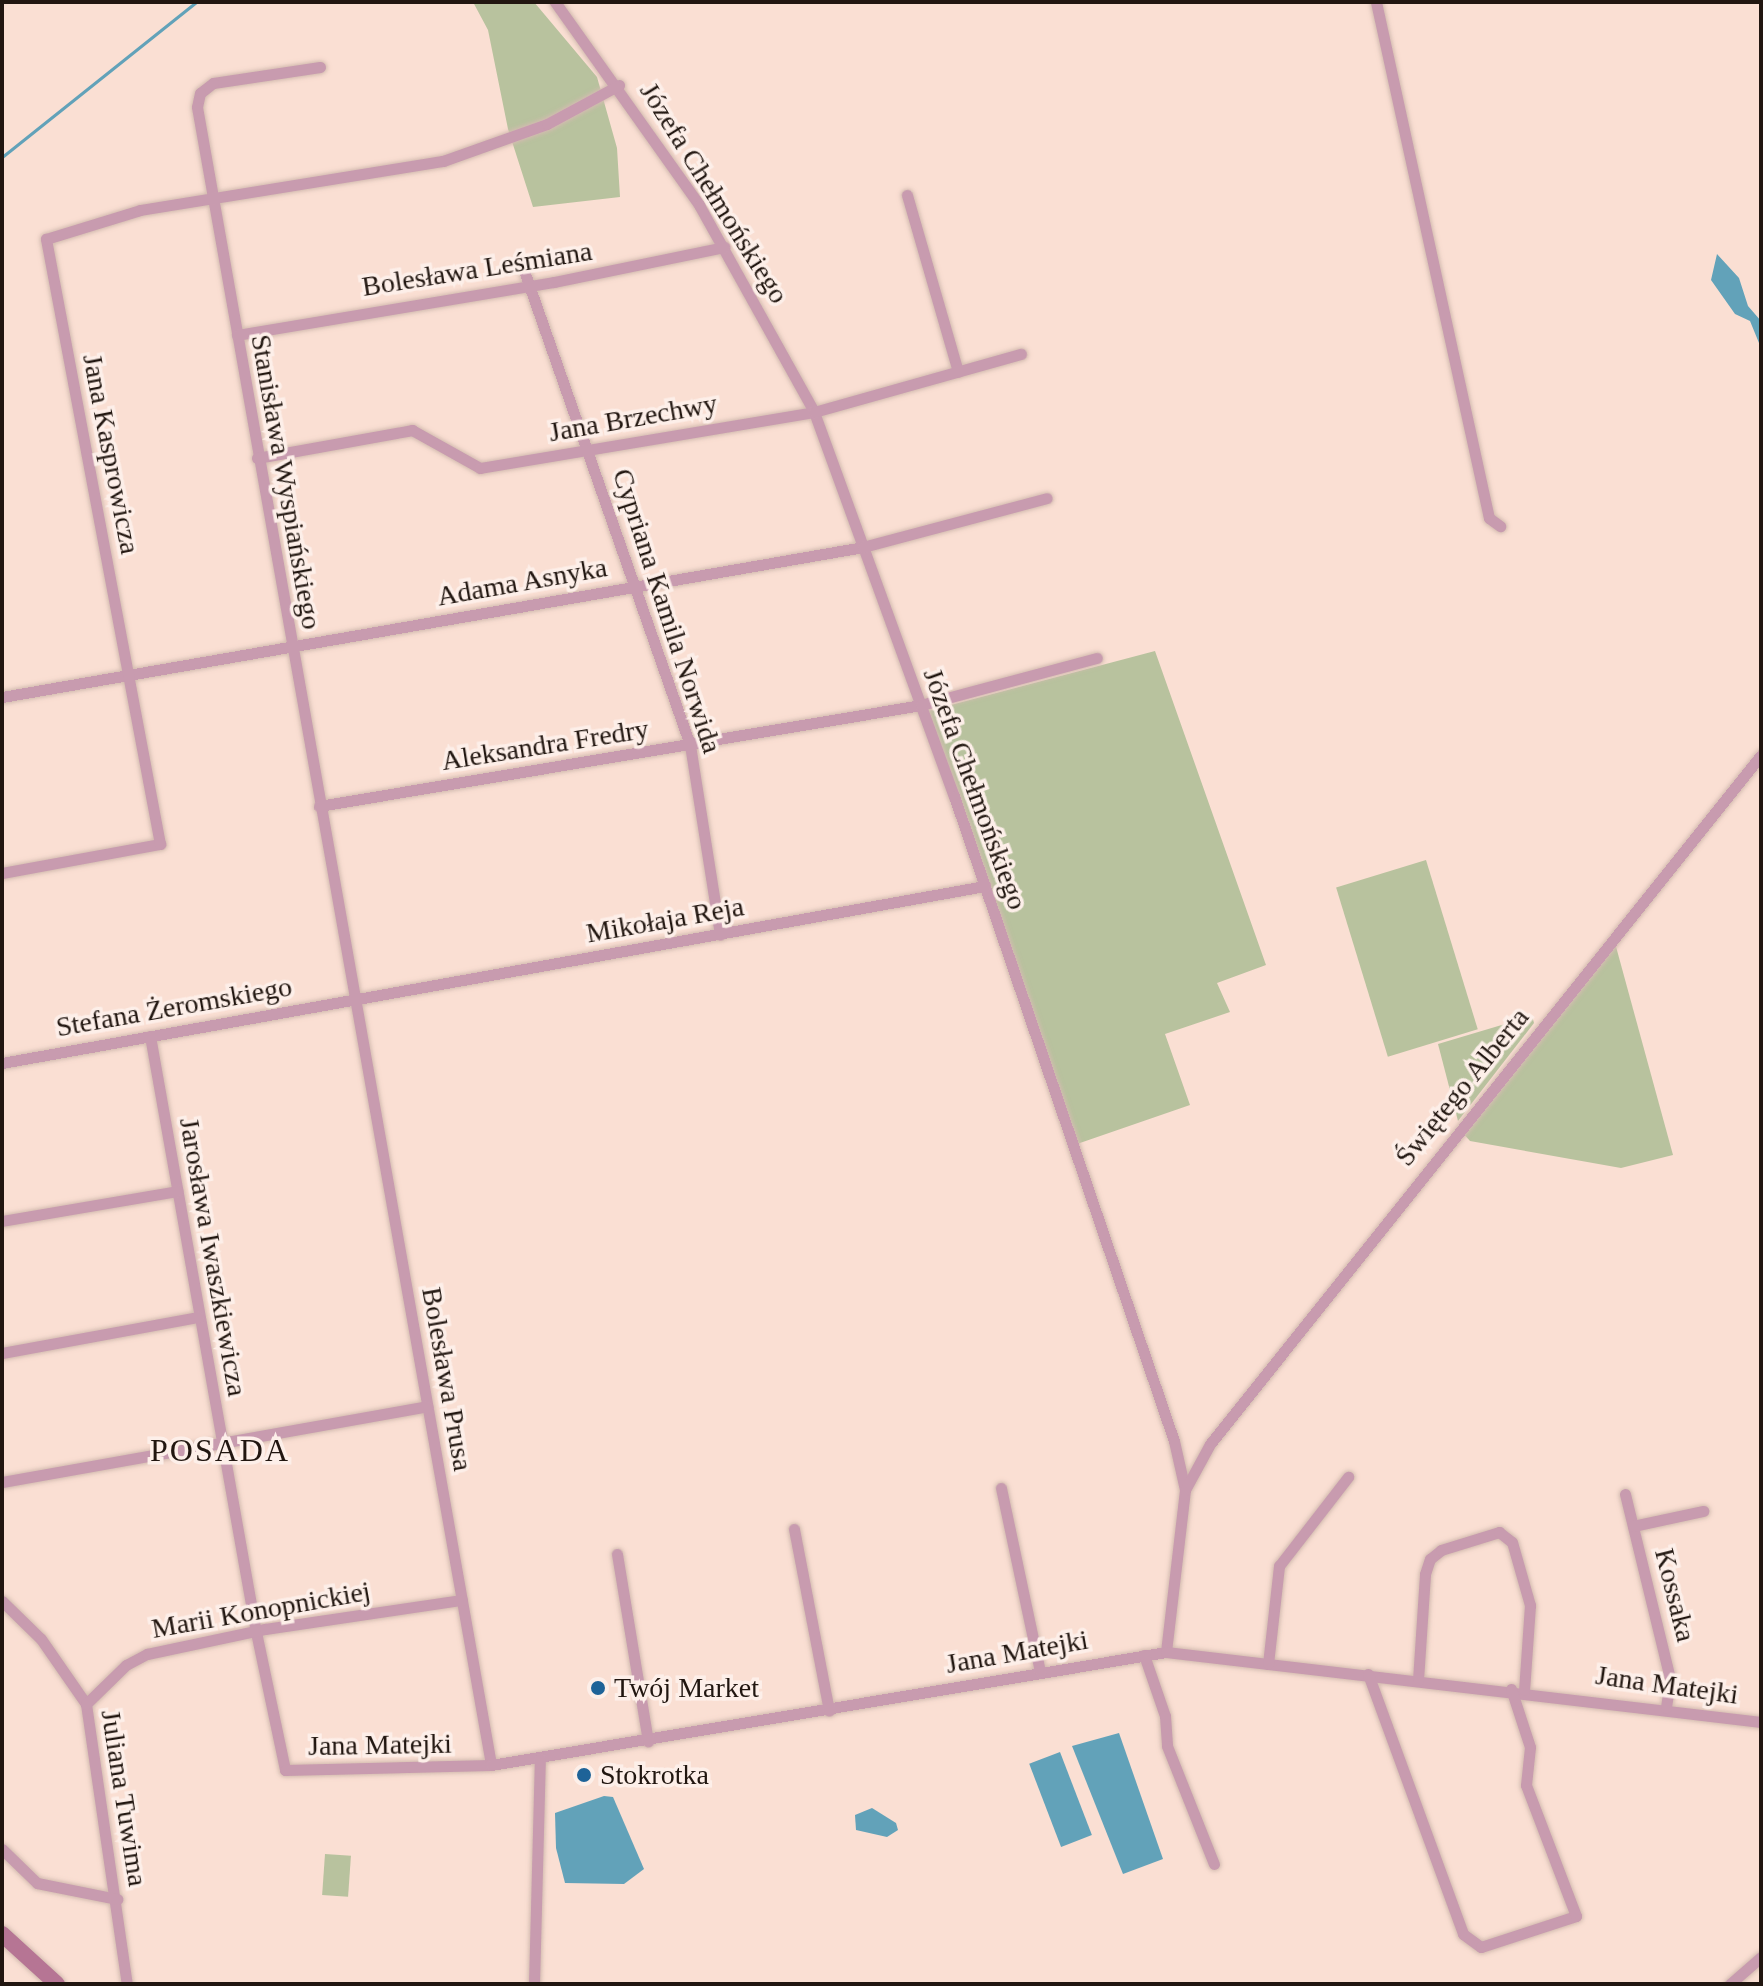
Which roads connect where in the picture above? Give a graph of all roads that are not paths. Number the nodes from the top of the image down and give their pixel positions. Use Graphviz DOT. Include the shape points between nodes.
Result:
graph roads {
  1 [pos="555,2"];
  2 [pos="1376,2"];
  3 [pos="320,67"];
  4 [pos="619,85"];
  5 [pos="907,195"];
  6 [pos="210,198"];
  7 [pos="724,247"];
  8 [pos="522,265"];
  9 [pos="529,284"];
  10 [pos="237,335"];
  11 [pos="1021,354"];
  12 [pos="958,372"];
  13 [pos="814,412"];
  14 [pos="589,450"];
  15 [pos="257,458"];
  16 [pos="1047,498"];
  17 [pos="1500,526"];
  18 [pos="863,547"];
  19 [pos="638,587"];
  20 [pos="290,648"];
  21 [pos="1097,658"];
  22 [pos="129,675"];
  23 [pos="2,697"];
  24 [pos="921,705"];
  25 [pos="690,745"];
  26 [pos="1761,755"];
  27 [pos="319,806"];
  28 [pos="2,873"];
  29 [pos="985,886"];
  30 [pos="720,935"];
  31 [pos="354,1002"];
  32 [pos="150,1036"];
  33 [pos="2,1063"];
  34 [pos="177,1191"];
  35 [pos="2,1221"];
  36 [pos="199,1317"];
  37 [pos="2,1353"];
  38 [pos="427,1406"];
  39 [pos="222,1442"];
  40 [pos="1175,1449"];
  41 [pos="1204,1453"];
  42 [pos="1348,1477"];
  43 [pos="2,1482"];
  44 [pos="1001,1488"];
  45 [pos="1185,1490"];
  46 [pos="1625,1494"];
  47 [pos="1703,1511"];
  48 [pos="1633,1526"];
  49 [pos="794,1529"];
  50 [pos="617,1554"];
  51 [pos="462,1600"];
  52 [pos="2,1601"];
  53 [pos="256,1632"];
  54 [pos="1166,1652"];
  55 [pos="1144,1655"];
  56 [pos="1268,1664"];
  57 [pos="1040,1672"];
  58 [pos="1368,1674"];
  59 [pos="1418,1680"];
  60 [pos="1518,1690"];
  61 [pos="86,1704"];
  62 [pos="1666,1708"];
  63 [pos="829,1711"];
  64 [pos="1761,1722"];
  65 [pos="648,1741"];
  66 [pos="540,1758"];
  67 [pos="491,1765"];
  68 [pos="283,1769"];
  69 [pos="2,1849"];
  70 [pos="1214,1864"];
  71 [pos="117,1899"];
  72 [pos="2,1934"];
  73 [pos="1761,1957"];
  74 [pos="57,1984"];
  75 [pos="127,1984"];
  76 [pos="534,1984"];
  77 [pos="1730,1984"];
  1 -- 4 [label="street, Józefa Chełmońskiego"];
  2 -- 17 [label="street" via="1489,518"];
  3 -- 6 [label="street, Stanisława Wyspiańskiego" via="213,83 201,91 197,107"];
  4 -- 6 [label="street" via="547,124 443,161"];
  4 -- 7 [label="street, Józefa Chełmońskiego"];
  5 -- 12 [label="street"];
  6 -- 10 [label="street, Stanisława Wyspiańskiego"];
  6 -- 22 [label="street, Jana Kasprowicza" via="140,210 46,239"];
  7 -- 9 [label="street, Bolesława Leśmiana"];
  7 -- 13 [label="street, Józefa Chełmońskiego"];
  8 -- 9 [label="street, Cypriana Kamila Norwida"];
  9 -- 10 [label="street, Bolesława Leśmiana"];
  9 -- 14 [label="street, Cypriana Kamila Norwida"];
  10 -- 15 [label="street, Stanisława Wyspiańskiego"];
  11 -- 12 [label="street, Jana Brzechwy"];
  12 -- 13 [label="street, Jana Brzechwy"];
  13 -- 14 [label="street, Jana Brzechwy"];
  13 -- 18 [label="street, Józefa Chełmońskiego"];
  14 -- 15 [label="street, Jana Brzechwy" via="480,468 412,430"];
  14 -- 19 [label="street, Cypriana Kamila Norwida"];
  15 -- 20 [label="street, Stanisława Wyspiańskiego"];
  16 -- 18 [label="street, Adama Asnyka"];
  18 -- 19 [label="street, Adama Asnyka"];
  18 -- 24 [label="street, Józefa Chełmońskiego"];
  19 -- 20 [label="street, Adama Asnyka"];
  19 -- 25 [label="street, Cypriana Kamila Norwida"];
  20 -- 22 [label="street, Adama Asnyka"];
  20 -- 27 [label="street, Stanisława Wyspiańskiego"];
  21 -- 24 [label="street, Aleksandra Fredry"];
  22 -- 23 [label="street, Adama Asnyka"];
  22 -- 28 [label="street, Jana Kasprowicza" via="160,844"];
  24 -- 25 [label="street, Aleksandra Fredry"];
  24 -- 29 [label="street, Józefa Chełmońskiego"];
  25 -- 27 [label="street, Aleksandra Fredry"];
  25 -- 30 [label="street, Cypriana Kamila Norwida"];
  26 -- 41 [label="street, Świętego Alberta"];
  27 -- 31 [label="street, Stanisława Wyspiańskiego"];
  29 -- 30 [label="street, Mikołaja Reja"];
  29 -- 40 [label="street, Józefa Chełmońskiego"];
  30 -- 31 [label="street, Mikołaja Reja"];
  31 -- 32 [label="street, Stefana Żeromskiego"];
  31 -- 38 [label="street, Bolesława Prusa"];
  32 -- 33 [label="street, Stefana Żeromskiego"];
  32 -- 34 [label="street, Jarosława Iwaszkiewicza"];
  34 -- 35 [label="street"];
  34 -- 36 [label="street, Jarosława Iwaszkiewicza"];
  36 -- 37 [label="street"];
  36 -- 39 [label="street, Jarosława Iwaszkiewicza"];
  38 -- 39 [label="street"];
  38 -- 51 [label="street, Bolesława Prusa"];
  39 -- 43 [label="street"];
  39 -- 53 [label="street, Jarosława Iwaszkiewicza"];
  40 -- 41 [label="street" via="1189,1456"];
  40 -- 45 [label="street, Józefa Chełmońskiego"];
  41 -- 45 [label="street, Świętego Alberta"];
  42 -- 56 [label="street" via="1279,1566"];
  44 -- 57 [label="street"];
  45 -- 54 [label="street, Józefa Chełmońskiego"];
  46 -- 48 [label="street, Kossaka"];
  47 -- 48 [label="street"];
  48 -- 62 [label="street, Kossaka" via="1670,1679"];
  49 -- 63 [label="street"];
  50 -- 65 [label="street"];
  51 -- 53 [label="street, Marii Konopnickiej"];
  51 -- 67 [label="street, Bolesława Prusa"];
  52 -- 61 [label="street, Juliana Tuwima" via="41,1639"];
  53 -- 61 [label="street, Marii Konopnickiej" via="147,1654 126,1665"];
  53 -- 68 [label="street, Jarosława Iwaszkiewicza"];
  54 -- 55 [label="street, Jana Matejki"];
  54 -- 56 [label="street, Jana Matejki"];
  55 -- 57 [label="street, Jana Matejki"];
  55 -- 70 [label="street" via="1165,1716 1167,1746"];
  56 -- 58 [label="street, Jana Matejki"];
  57 -- 63 [label="street, Jana Matejki"];
  58 -- 59 [label="street, Jana Matejki"];
  58 -- 60 [label="street" via="1463,1934 1481,1947 1576,1916 1526,1785 1530,1747"];
  59 -- 60 [label="street, Jana Matejki"];
  59 -- 60 [label="street" via="1430,1559 1441,1550 1499,1532 1511,1539 1530,1605"];
  60 -- 62 [label="street, Jana Matejki"];
  61 -- 71 [label="street, Juliana Tuwima"];
  62 -- 64 [label="street, Jana Matejki"];
  63 -- 65 [label="street, Jana Matejki"];
  65 -- 66 [label="street, Jana Matejki"];
  66 -- 67 [label="street, Jana Matejki"];
  66 -- 76 [label="street"];
  67 -- 68 [label="street, Jana Matejki"];
  69 -- 71 [label="street" via="37,1883"];
  71 -- 75 [label="street, Juliana Tuwima"];
  72 -- 74 [label="main road"];
  73 -- 77 [label="street"];
}
